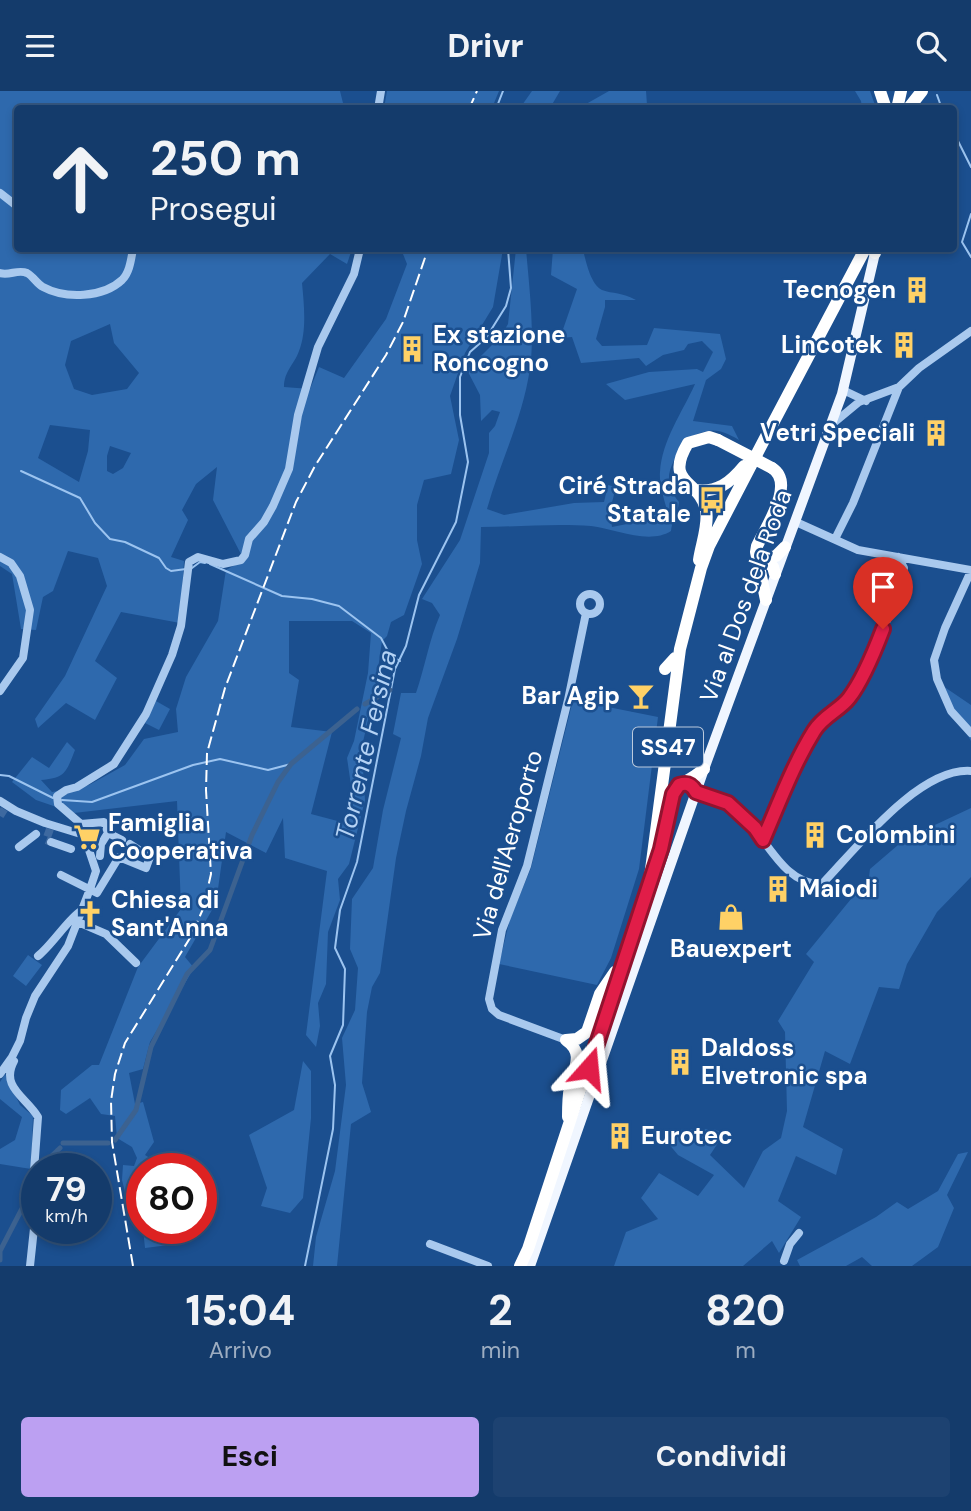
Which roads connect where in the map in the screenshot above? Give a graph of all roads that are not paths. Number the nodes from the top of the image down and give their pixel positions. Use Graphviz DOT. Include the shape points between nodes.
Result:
graph roads {
  1 [pos="922,91"];
  2 [pos="910,105"];
  3 [pos="0,193"];
  4 [pos="14,204"];
  5 [pos="132,252"];
  6 [pos="359,252"];
  7 [pos="858,252"];
  8 [pos="871,252"];
  9 [pos="872,252"];
  10 [pos="0,273"];
  11 [pos="971,331"];
  12 [pos="899,387"];
  13 [pos="843,390"];
  14 [pos="866,401"];
  15 [pos="830,426"];
  16 [pos="747,463"];
  17 [pos="695,490"];
  18 [pos="796,522"];
  19 [pos="835,539"];
  20 [pos="785,547"];
  21 [pos="0,557"];
  22 [pos="759,558"];
  23 [pos="898,558"];
  24 [pos="698,567"];
  25 [pos="971,570"];
  26 [pos="775,574"];
  27 [pos="766,600"];
  28 [pos="586,613"];
  29 [pos="674,658"];
  30 [pos="665,669"];
  31 [pos="0,691"];
  32 [pos="971,733"];
  33 [pos="704,769"];
  34 [pos="971,771"];
  35 [pos="686,783"];
  36 [pos="696,792"];
  37 [pos="4,805"];
  38 [pos="81,824"];
  39 [pos="108,832"];
  40 [pos="36,834"];
  41 [pos="77,834"];
  42 [pos="763,840"];
  43 [pos="51,842"];
  44 [pos="19,847"];
  45 [pos="71,849"];
  46 [pos="98,863"];
  47 [pos="61,876"];
  48 [pos="650,877"];
  49 [pos="90,889"];
  50 [pos="81,911"];
  51 [pos="78,922"];
  52 [pos="38,956"];
  53 [pos="136,963"];
  54 [pos="616,972"];
  55 [pos="566,1040"];
  56 [pos="14,1061"];
  57 [pos="0,1074"];
  58 [pos="568,1117"];
  59 [pos="800,1233"];
  60 [pos="430,1244"];
  61 [pos="784,1261"];
  62 [pos="520,1265"];
  63 [pos="30,1266"];
  64 [pos="488,1266"];
  1 -- 2 [label="highway"];
  3 -- 4 [label="street"];
  5 -- 10 [label="street" via="121,280 93,294 64,294 43,287 28,273"];
  6 -- 38 [label="street" via="354,274 318,347 298,415 289,469 273,506 249,539 241,560 223,563 198,557 189,562 181,626 146,713 114,764 66,790 57,800"];
  7 -- 16 [label="highway, SS47"];
  8 -- 48 [label="highway, SS47" via="752,461 701,568 680,649"];
  9 -- 13 [label="main road, Via al Dos dela Roda"];
  11 -- 12 [label="street"];
  12 -- 14 [label="street"];
  12 -- 19 [label="street"];
  13 -- 14 [label="street"];
  13 -- 15 [label="main road, Via al Dos dela Roda"];
  14 -- 15 [label="street"];
  15 -- 18 [label="main road, Via al Dos dela Roda"];
  16 -- 17 [label="highway" via="718,489"];
  16 -- 24 [label="highway, SS47"];
  17 -- 22 [label="highway, bridge" via="680,473 680,457 688,443 709,437 779,473 780,495 757,546"];
  17 -- 24 [label="highway" via="708,517"];
  18 -- 19 [label="street"];
  18 -- 20 [label="main road, Via al Dos dela Roda"];
  19 -- 23 [label="street" via="858,550"];
  20 -- 22 [label="highway" via="776,556"];
  20 -- 26 [label="main road, Via al Dos dela Roda"];
  21 -- 31 [label="street" via="20,576 30,610 23,658"];
  22 -- 26 [label="highway" via="769,562"];
  22 -- 27 [label="highway"];
  23 -- 25 [label="street"];
  23 -- 42 [label="street" via="904,568 900,586 875,650 849,699 815,728"];
  24 -- 29 [label="highway, SS47"];
  25 -- 32 [label="street" via="934,660 951,711"];
  26 -- 27 [label="main road, Via al Dos dela Roda"];
  27 -- 33 [label="main road, Via al Dos dela Roda"];
  28 -- 55 [label="street, Via dell'Aeroporto" via="527,866 502,930 489,999 499,1015"];
  29 -- 30 [label="highway"];
  29 -- 54 [label="highway, SS47" via="648,863"];
  33 -- 35 [label="highway"];
  33 -- 36 [label="main road, Via al Dos dela Roda"];
  34 -- 42 [label="street" via="942,778 913,794 822,884 811,885 794,877"];
  35 -- 36 [label="highway"];
  35 -- 48 [label="highway" via="673,794"];
  36 -- 42 [label="street" via="728,803"];
  36 -- 62 [label="main road, Via al Dos dela Roda"];
  37 -- 41 [label="street"];
  38 -- 39 [label="street" via="104,822"];
  38 -- 41 [label="street"];
  39 -- 46 [label="street"];
  39 -- 49 [label="street" via="150,857 146,868 119,857 97,893"];
  40 -- 44 [label="street"];
  41 -- 46 [label="street" via="83,835"];
  43 -- 45 [label="street"];
  46 -- 49 [label="street"];
  47 -- 49 [label="street"];
  48 -- 62 [label="highway, SS47"];
  49 -- 50 [label="street"];
  50 -- 51 [label="street"];
  50 -- 52 [label="street"];
  51 -- 53 [label="street" via="106,934"];
  51 -- 57 [label="street" via="63,956 35,996 20,1041"];
  54 -- 55 [label="highway" via="600,994 587,1031"];
  54 -- 58 [label="highway, SS47"];
  55 -- 58 [label="highway" via="574,1045 579,1058"];
  56 -- 63 [label="street" via="10,1084 38,1117"];
  58 -- 62 [label="highway, SS47"];
  59 -- 61 [label="street"];
  60 -- 64 [label="street"];
}
